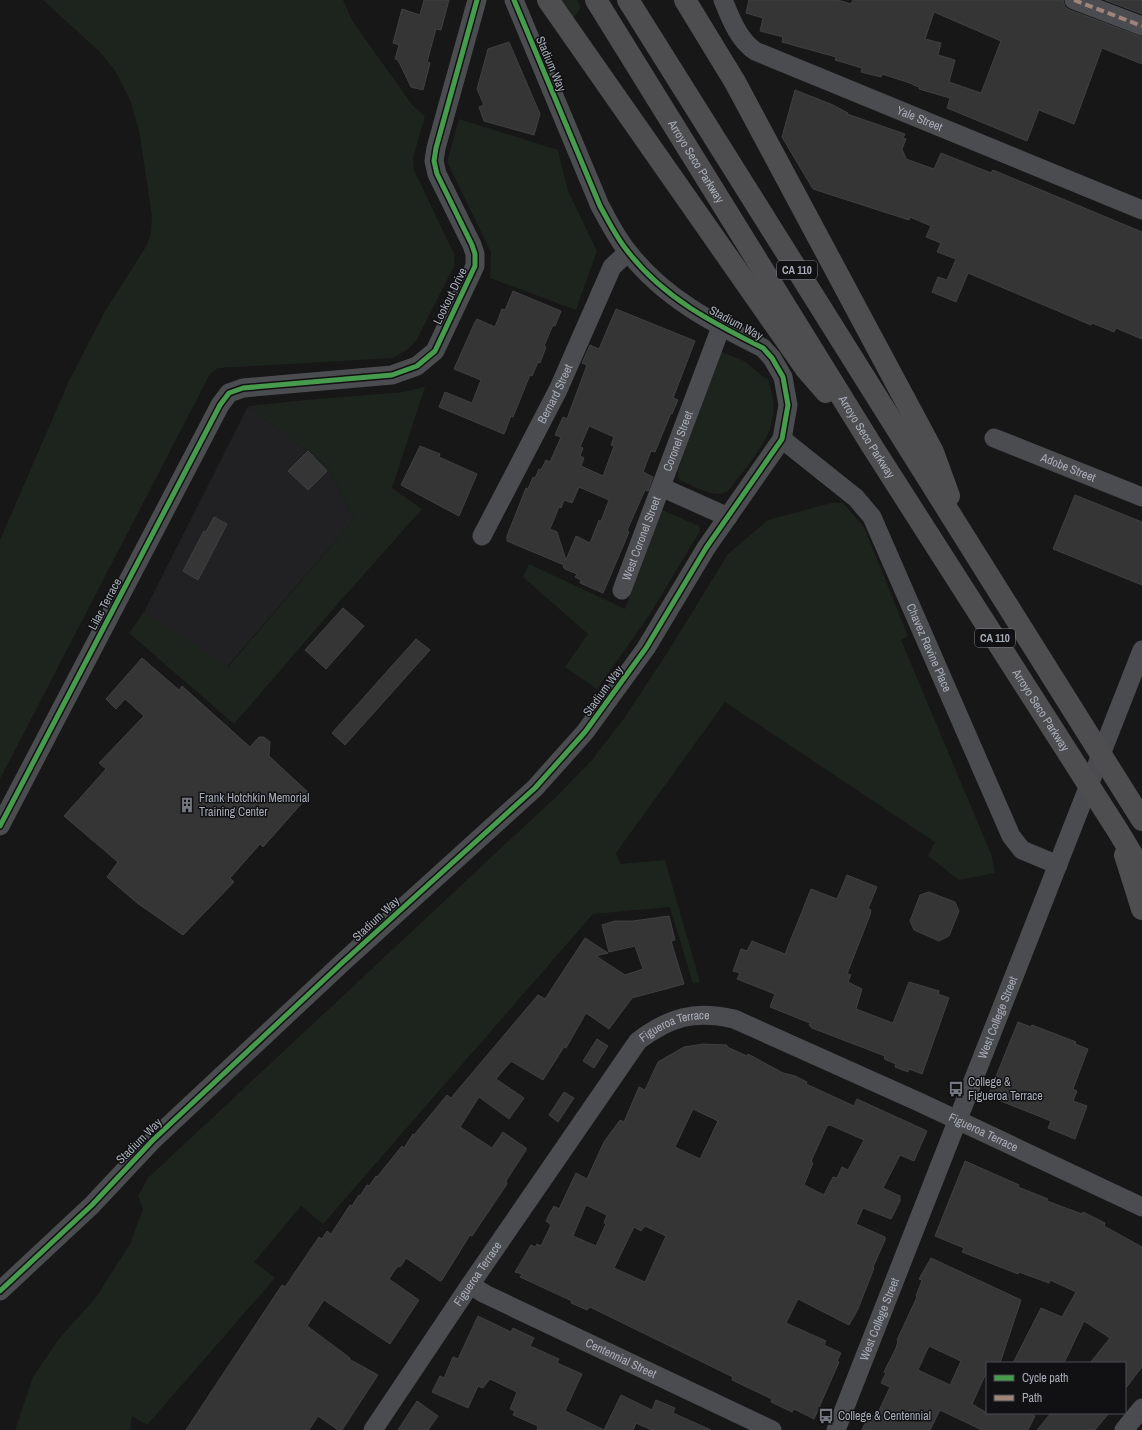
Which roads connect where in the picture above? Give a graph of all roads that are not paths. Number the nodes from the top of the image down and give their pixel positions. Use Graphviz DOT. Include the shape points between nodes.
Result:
graph roads {
  1 [pos="477,0"];
  2 [pos="514,0"];
  3 [pos="548,0"];
  4 [pos="596,0"];
  5 [pos="628,0"];
  6 [pos="685,0"];
  7 [pos="698,0"];
  8 [pos="723,0"];
  9 [pos="1074,0"];
  10 [pos="1142,26"];
  11 [pos="735,82"];
  12 [pos="1142,210"];
  13 [pos="628,252"];
  14 [pos="721,327"];
  15 [pos="229,393"];
  16 [pos="994,438"];
  17 [pos="782,439"];
  18 [pos="872,446"];
  19 [pos="660,487"];
  20 [pos="1142,497"];
  21 [pos="728,517"];
  22 [pos="482,536"];
  23 [pos="966,540"];
  24 [pos="622,590"];
  25 [pos="1142,650"];
  26 [pos="1142,820"];
  27 [pos="0,826"];
  28 [pos="1118,831"];
  29 [pos="1058,865"];
  30 [pos="1142,871"];
  31 [pos="1142,909"];
  32 [pos="957,1121"];
  33 [pos="1142,1207"];
  34 [pos="470,1285"];
  35 [pos="0,1292"];
  36 [pos="1142,1408"];
  37 [pos="373,1430"];
  38 [pos="772,1430"];
  39 [pos="836,1430"];
  40 [pos="1124,1430"];
  1 -- 15 [label="street, Lookout Drive" via="434,161 437,174 472,245 475,266 435,351 417,366 392,375 243,388"];
  2 -- 13 [label="street, Stadium Way" via="600,206"];
  3 -- 18 [label="highway" via="806,369"];
  4 -- 18 [label="highway, Arroyo Seco Parkway / CA 110"];
  5 -- 23 [label="highway, CA 110"];
  6 -- 11 [label="highway"];
  7 -- 11 [label="highway"];
  8 -- 12 [label="street, Yale Street" via="739,36 755,51"];
  9 -- 10 [label="street"];
  11 -- 23 [label="highway" via="933,452"];
  13 -- 14 [label="street, Stadium Way" via="656,284 694,312"];
  13 -- 22 [label="street, Bernard Street" via="612,267 558,390"];
  14 -- 17 [label="street, Stadium Way" via="763,348 783,377 788,405"];
  14 -- 19 [label="street, Coronel Street"];
  15 -- 27 [label="street, Lilac Terrace" via="220,405"];
  16 -- 20 [label="street, Adobe Street"];
  17 -- 21 [label="street, Stadium Way"];
  17 -- 29 [label="street, Chavez Ravine Place" via="856,498 872,518 1011,836 1022,850"];
  18 -- 28 [label="highway, Arroyo Seco Parkway / CA 110"];
  19 -- 21 [label="street, Coronel Street"];
  19 -- 24 [label="street, West Coronel Street"];
  21 -- 35 [label="street, Stadium Way" via="616,692 585,732 535,788 153,1140 92,1205"];
  23 -- 26 [label="highway, CA 110"];
  25 -- 29 [label="street, West College Street"];
  28 -- 30 [label="highway, Arroyo Seco Parkway / CA 110"];
  28 -- 31 [label="highway"];
  29 -- 32 [label="street, West College Street"];
  32 -- 33 [label="street, Figueroa Terrace"];
  32 -- 34 [label="street, Figueroa Terrace" via="734,1019 705,1015 657,1026 638,1041"];
  32 -- 39 [label="street, West College Street"];
  34 -- 37 [label="street, Figueroa Terrace"];
  34 -- 38 [label="street, Centennial Street"];
  36 -- 40 [label="street"];
}
